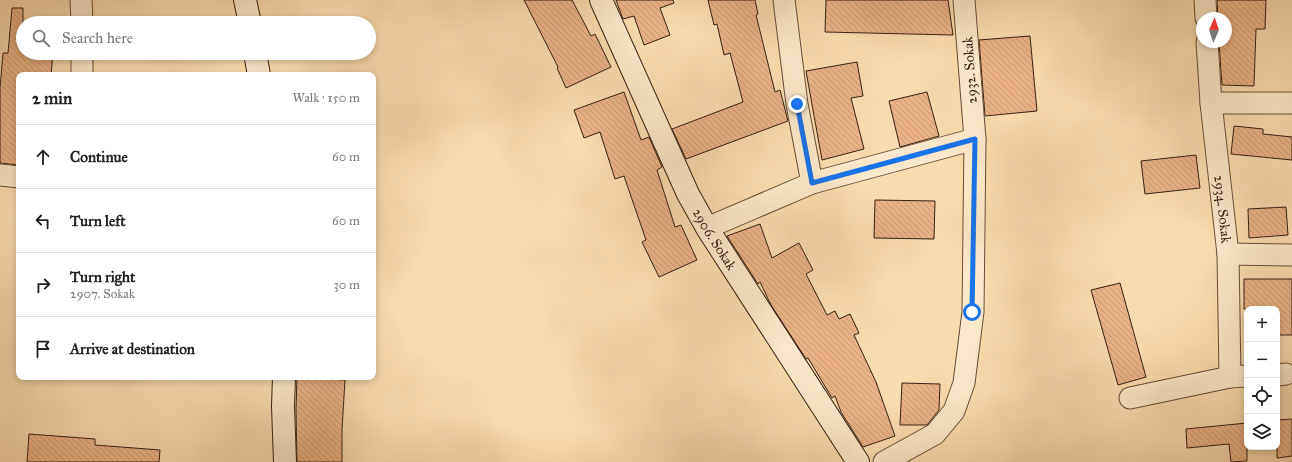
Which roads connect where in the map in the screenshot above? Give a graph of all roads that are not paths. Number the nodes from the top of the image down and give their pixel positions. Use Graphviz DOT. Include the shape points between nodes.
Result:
graph roads {
  1 [pos="82,0"];
  2 [pos="245,0"];
  3 [pos="601,0"];
  4 [pos="784,0"];
  5 [pos="964,0"];
  6 [pos="1205,0"];
  7 [pos="1206,12"];
  8 [pos="82,16"];
  9 [pos="248,16"];
  10 [pos="1207,48"];
  11 [pos="82,60"];
  12 [pos="256,60"];
  13 [pos="82,72"];
  14 [pos="258,72"];
  15 [pos="1292,103"];
  16 [pos="1211,104"];
  17 [pos="975,139"];
  18 [pos="0,175"];
  19 [pos="16,177"];
  20 [pos="812,183"];
  21 [pos="706,228"];
  22 [pos="1228,254"];
  23 [pos="1292,255"];
  24 [pos="1239,376"];
  25 [pos="284,380"];
  26 [pos="1130,398"];
  27 [pos="285,462"];
  28 [pos="858,462"];
  29 [pos="884,462"];
  1 -- 8 [label="street"];
  2 -- 9 [label="street"];
  3 -- 21 [label="street, 2906. Sokak" via="688,194"];
  4 -- 20 [label="street" via="797,104"];
  5 -- 17 [label="street, 2932. Sokak"];
  6 -- 7 [label="street"];
  10 -- 16 [label="street, 2934. Sokak"];
  11 -- 13 [label="street"];
  12 -- 14 [label="street"];
  15 -- 16 [label="street"];
  16 -- 22 [label="street, 2934. Sokak"];
  17 -- 20 [label="street"];
  17 -- 29 [label="street, 2932. Sokak" via="972,312 962,390 950,417 935,434"];
  18 -- 19 [label="street"];
  20 -- 21 [label="street"];
  21 -- 28 [label="street, 2906. Sokak"];
  22 -- 23 [label="street"];
  22 -- 24 [label="street, 2934. Sokak"];
  24 -- 26 [label="street"];
  25 -- 27 [label="street"];
}
